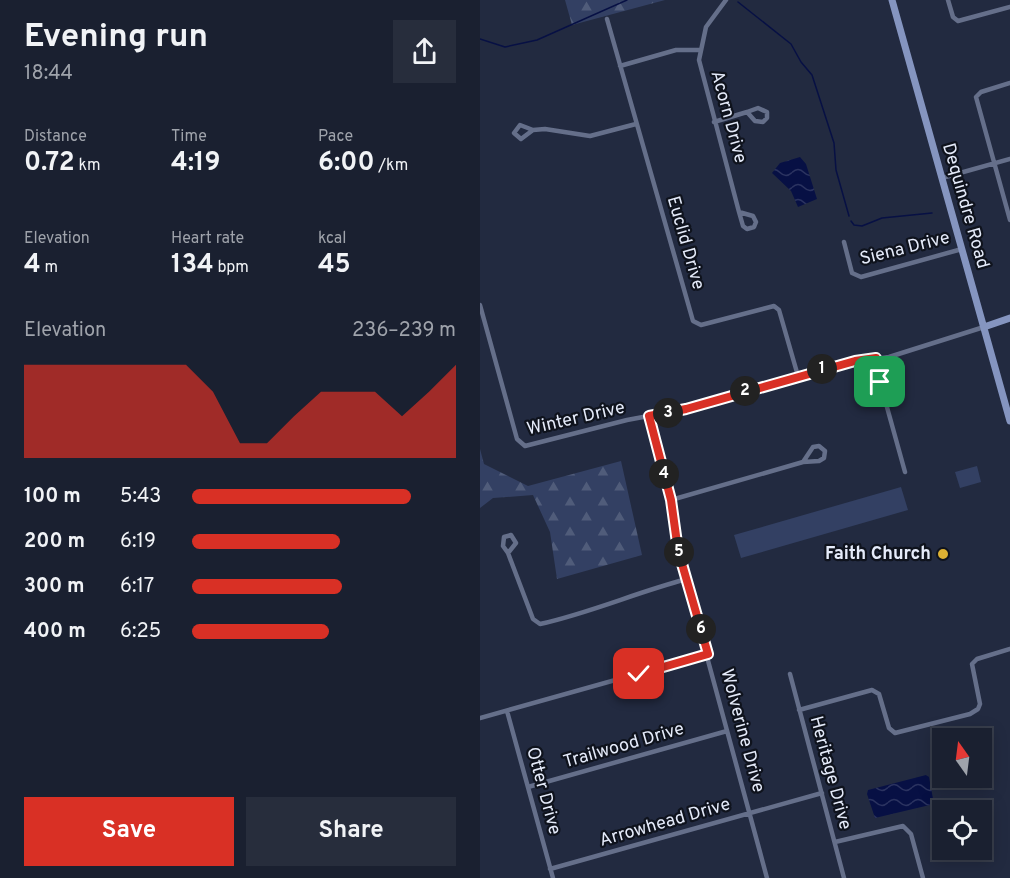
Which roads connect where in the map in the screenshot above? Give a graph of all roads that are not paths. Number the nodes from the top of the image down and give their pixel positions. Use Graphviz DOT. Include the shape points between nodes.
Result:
graph roads {
  1 [pos="726,0"];
  2 [pos="892,0"];
  3 [pos="948,0"];
  4 [pos="1010,7"];
  5 [pos="607,18"];
  6 [pos="700,50"];
  7 [pos="620,66"];
  8 [pos="1010,83"];
  9 [pos="747,112"];
  10 [pos="714,122"];
  11 [pos="636,124"];
  12 [pos="532,130"];
  13 [pos="1010,159"];
  14 [pos="994,163"];
  15 [pos="942,178"];
  16 [pos="740,212"];
  17 [pos="1010,220"];
  18 [pos="844,242"];
  19 [pos="962,249"];
  20 [pos="480,305"];
  21 [pos="1010,318"];
  22 [pos="984,327"];
  23 [pos="876,358"];
  24 [pos="798,376"];
  25 [pos="649,416"];
  26 [pos="1010,421"];
  27 [pos="803,462"];
  28 [pos="905,472"];
  29 [pos="671,500"];
  30 [pos="508,553"];
  31 [pos="687,579"];
  32 [pos="1010,649"];
  33 [pos="708,654"];
  34 [pos="790,674"];
  35 [pos="800,710"];
  36 [pos="507,711"];
  37 [pos="480,718"];
  38 [pos="727,731"];
  39 [pos="528,787"];
  40 [pos="822,793"];
  41 [pos="750,813"];
  42 [pos="835,842"];
  43 [pos="550,869"];
  44 [pos="553,878"];
  45 [pos="767,878"];
  46 [pos="844,878"];
  47 [pos="923,878"];
  1 -- 6 [label="street, Acorn Drive" via="708,22"];
  2 -- 15 [label="main road, Dequindre Road"];
  3 -- 4 [label="street" via="956,20"];
  5 -- 7 [label="street, Euclid Drive"];
  6 -- 7 [label="street" via="676,50"];
  6 -- 10 [label="street, Acorn Drive"];
  7 -- 11 [label="street, Euclid Drive"];
  8 -- 14 [label="street" via="977,94"];
  9 -- 10 [label="street"];
  10 -- 16 [label="street, Acorn Drive"];
  11 -- 12 [label="street" via="590,136"];
  11 -- 24 [label="street, Euclid Drive" via="693,321 701,325 776,307"];
  13 -- 14 [label="street"];
  14 -- 15 [label="street"];
  14 -- 17 [label="street"];
  15 -- 19 [label="main road, Dequindre Road"];
  18 -- 19 [label="street, Siena Drive" via="852,273 861,277"];
  19 -- 22 [label="main road, Dequindre Road"];
  20 -- 25 [label="street, Winter Drive" via="517,440 522,445 532,446"];
  21 -- 22 [label="main road"];
  22 -- 23 [label="street, Winter Drive"];
  22 -- 26 [label="main road, Dequindre Road"];
  23 -- 24 [label="street, Winter Drive"];
  23 -- 28 [label="street"];
  24 -- 25 [label="street, Winter Drive"];
  25 -- 29 [label="street, Wolverine Drive"];
  27 -- 27 [label="street" via="819,461 825,451 813,447"];
  27 -- 29 [label="street"];
  29 -- 31 [label="street, Wolverine Drive"];
  30 -- 31 [label="street" via="533,619 540,624"];
  31 -- 33 [label="street, Wolverine Drive"];
  32 -- 35 [label="street" via="972,664 980,704 967,715 895,733 889,728 879,694 872,690"];
  33 -- 36 [label="street"];
  33 -- 38 [label="street, Wolverine Drive"];
  34 -- 35 [label="street, Heritage Drive"];
  35 -- 40 [label="street, Heritage Drive"];
  36 -- 37 [label="street"];
  36 -- 39 [label="street, Otter Drive"];
  38 -- 39 [label="street, Trailwood Drive"];
  38 -- 41 [label="street, Wolverine Drive"];
  39 -- 43 [label="street, Otter Drive"];
  40 -- 41 [label="street, Arrowhead Drive"];
  40 -- 42 [label="street, Heritage Drive"];
  41 -- 43 [label="street, Arrowhead Drive"];
  41 -- 45 [label="street, Wolverine Drive"];
  42 -- 46 [label="street, Heritage Drive"];
  42 -- 47 [label="street" via="903,826 911,834"];
  43 -- 44 [label="street, Otter Drive"];
}
